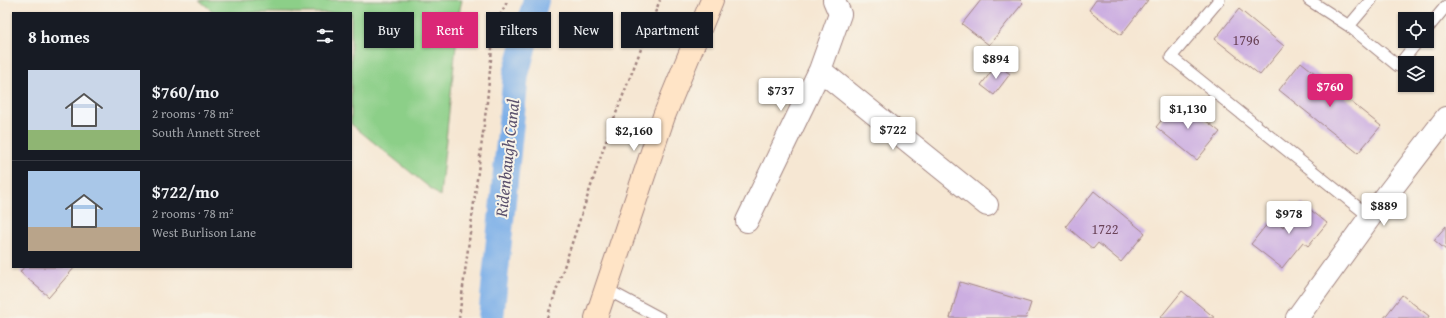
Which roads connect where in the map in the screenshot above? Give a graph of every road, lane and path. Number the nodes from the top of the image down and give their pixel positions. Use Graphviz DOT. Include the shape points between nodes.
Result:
graph roads {
  1 [pos="508,0"];
  2 [pos="660,0"];
  3 [pos="712,0"];
  4 [pos="1219,0"];
  5 [pos="1309,0"];
  6 [pos="1371,0"];
  7 [pos="1446,6"];
  8 [pos="837,7"];
  9 [pos="1434,21"];
  10 [pos="1349,26"];
  11 [pos="1412,48"];
  12 [pos="820,70"];
  13 [pos="1446,118"];
  14 [pos="987,205"];
  15 [pos="1370,218"];
  16 [pos="747,221"];
  17 [pos="606,289"];
  18 [pos="459,318"];
  19 [pos="547,318"];
  20 [pos="596,318"];
  21 [pos="660,318"];
  22 [pos="1297,318"];
  1 -- 18 [label="path" via="494,27 487,102"];
  2 -- 19 [label="path" via="610,129"];
  3 -- 17 [label="main road" via="664,116"];
  4 -- 15 [label="lane" via="1171,57"];
  5 -- 10 [label="lane"];
  6 -- 10 [label="lane"];
  7 -- 9 [label="lane"];
  8 -- 12 [label="street"];
  10 -- 11 [label="lane" via="1398,66"];
  12 -- 14 [label="street"];
  12 -- 16 [label="street"];
  13 -- 15 [label="street"];
  15 -- 22 [label="street"];
  17 -- 20 [label="main road"];
  17 -- 21 [label="lane"];
}
